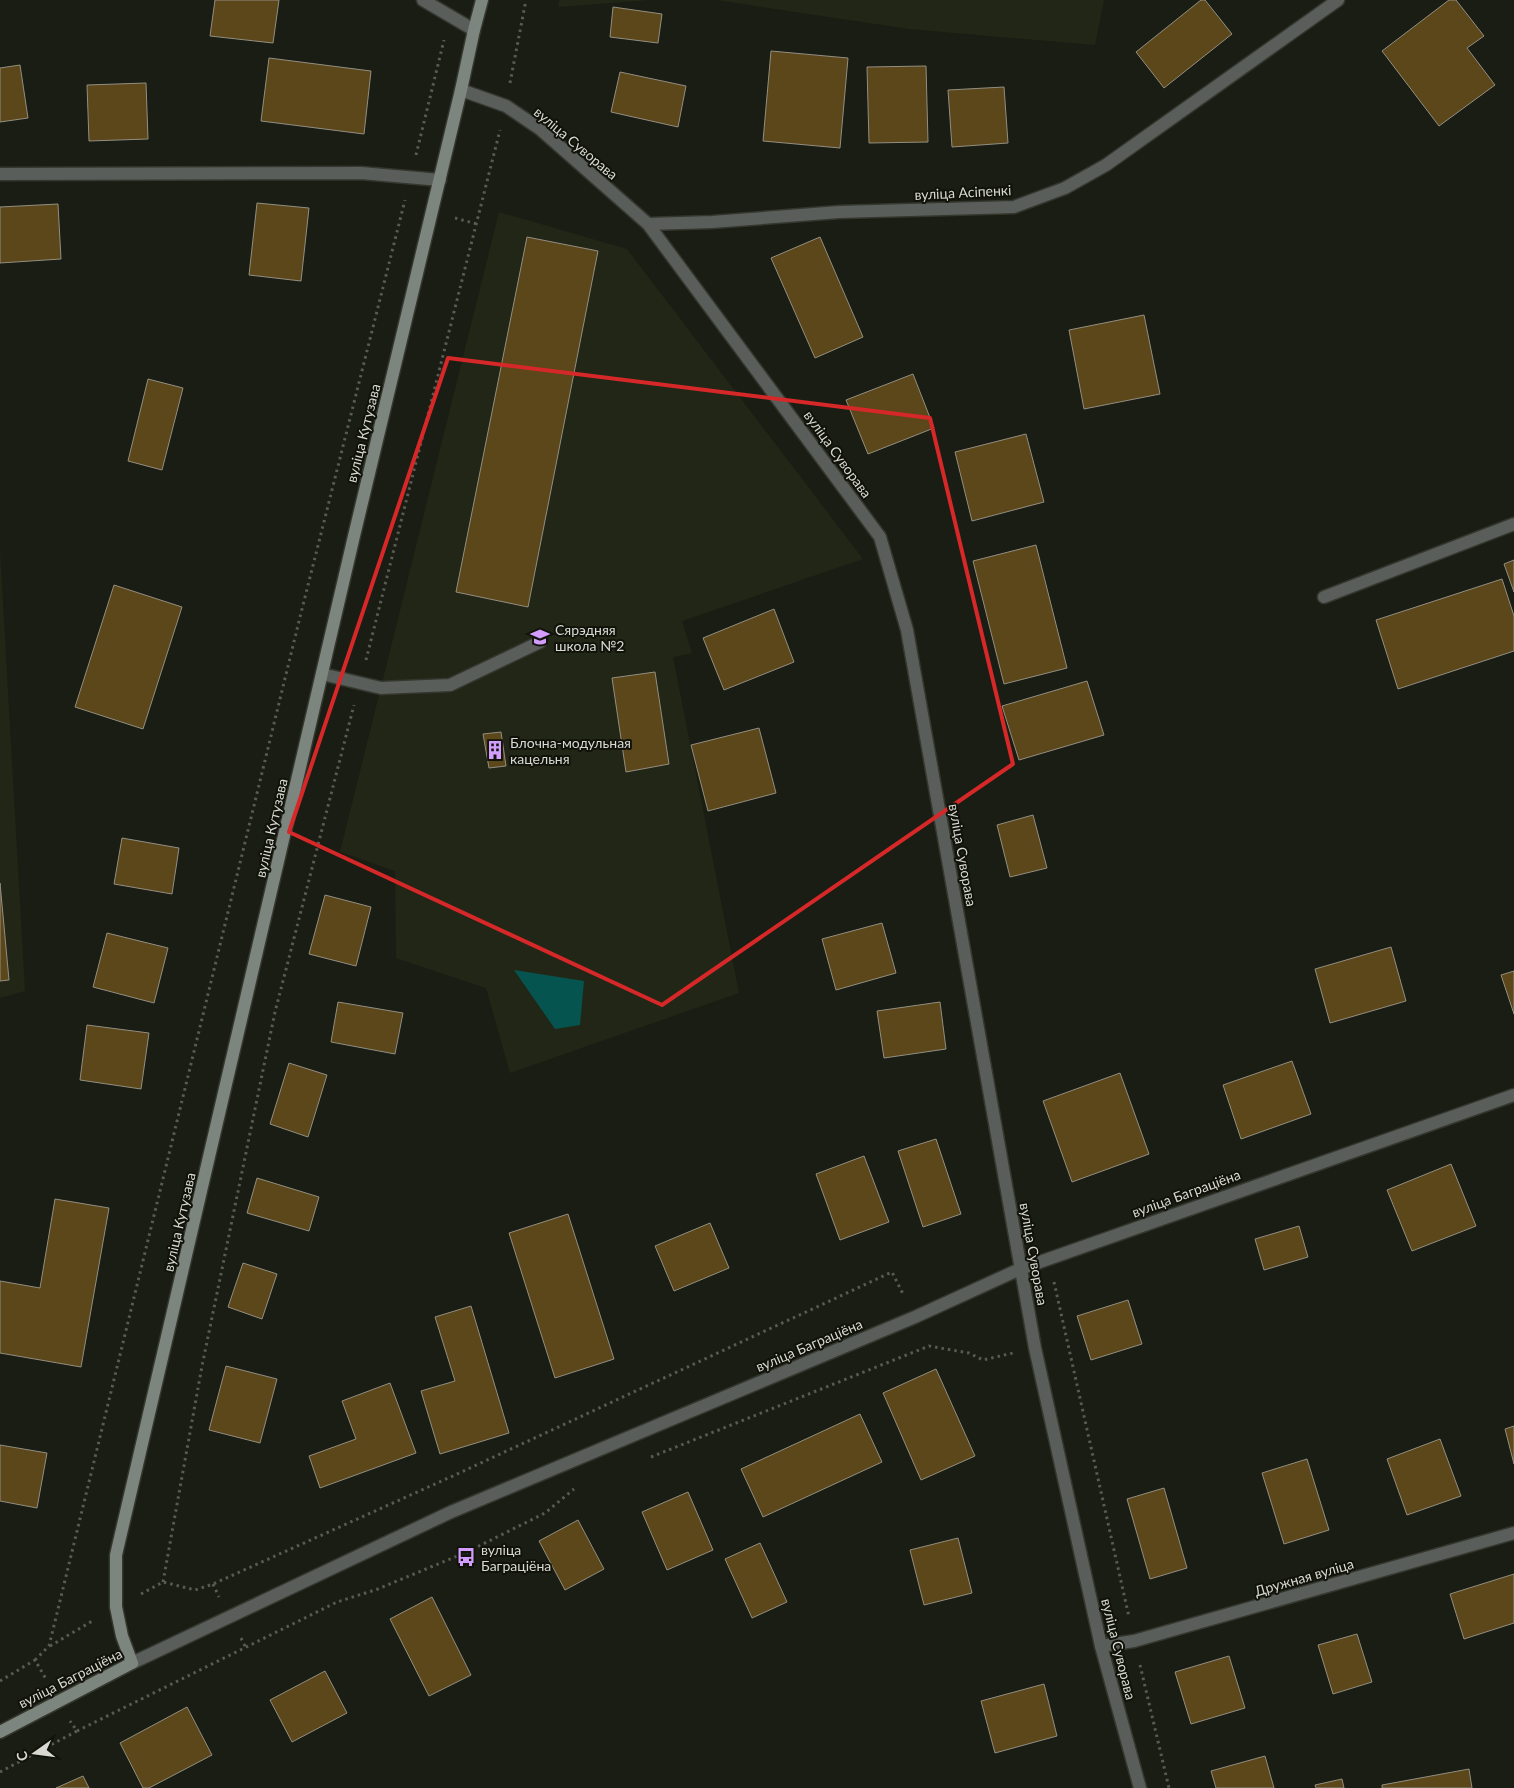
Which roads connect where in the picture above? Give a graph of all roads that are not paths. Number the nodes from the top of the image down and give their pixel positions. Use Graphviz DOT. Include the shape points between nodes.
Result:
graph roads {
  1 [pos="423,0"];
  2 [pos="482,0"];
  3 [pos="1338,0"];
  4 [pos="474,30"];
  5 [pos="462,90"];
  6 [pos="0,174"];
  7 [pos="440,180"];
  8 [pos="648,224"];
  9 [pos="1514,524"];
  10 [pos="1324,597"];
  11 [pos="540,642"];
  12 [pos="322,674"];
  13 [pos="1514,1095"];
  14 [pos="1020,1269"];
  15 [pos="1514,1533"];
  16 [pos="1101,1646"];
  17 [pos="132,1663"];
  18 [pos="0,1732"];
  19 [pos="1140,1788"];
  1 -- 4 [label="street"];
  2 -- 4 [label="main road, вуліца Кутузава"];
  3 -- 8 [label="street, вуліца Асіпенкі" via="1106,166 1065,188 1014,207 839,212"];
  4 -- 5 [label="main road, вуліца Кутузава"];
  5 -- 7 [label="main road, вуліца Кутузава"];
  5 -- 8 [label="street, вуліца Суворава" via="506,106 540,130"];
  6 -- 7 [label="street" via="362,173"];
  7 -- 12 [label="main road, вуліца Кутузава"];
  8 -- 14 [label="street, вуліца Суворава" via="880,537 907,630"];
  9 -- 10 [label="street"];
  11 -- 12 [label="street" via="450,685 380,688"];
  12 -- 17 [label="main road, вуліца Кутузава" via="116,1555 116,1607"];
  13 -- 14 [label="street, вуліца Баграціёна"];
  14 -- 16 [label="street, вуліца Суворава"];
  14 -- 17 [label="street, вуліца Баграціёна" via="915,1317 451,1512"];
  15 -- 16 [label="street, Дружная вуліца" via="1134,1641"];
  16 -- 19 [label="street, вуліца Суворава"];
  17 -- 18 [label="main road, вуліца Баграціёна"];
}
